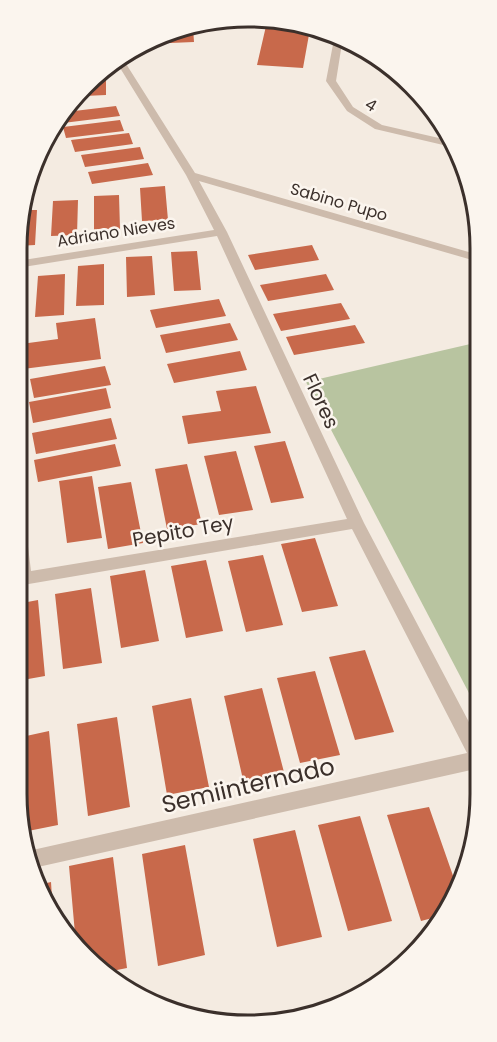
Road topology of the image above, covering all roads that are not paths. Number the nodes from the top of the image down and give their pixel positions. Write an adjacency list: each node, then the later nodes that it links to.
1 (337, 46): 3 (street, 4)
2 (123, 66): 4 (street, Flores)
3 (442, 142)
4 (191, 175): 5 (street, Flores); 6 (street, Sabino Pupo)
5 (221, 232): 7 (street, Adriano Nieves); 8 (street, Flores)
6 (470, 256)
7 (27, 263)
8 (356, 523): 9 (street, Pepito Tey); 10 (street, Flores)
9 (27, 578)
10 (470, 741)
11 (470, 762): 12 (street, Semiinternado)
12 (37, 858)

